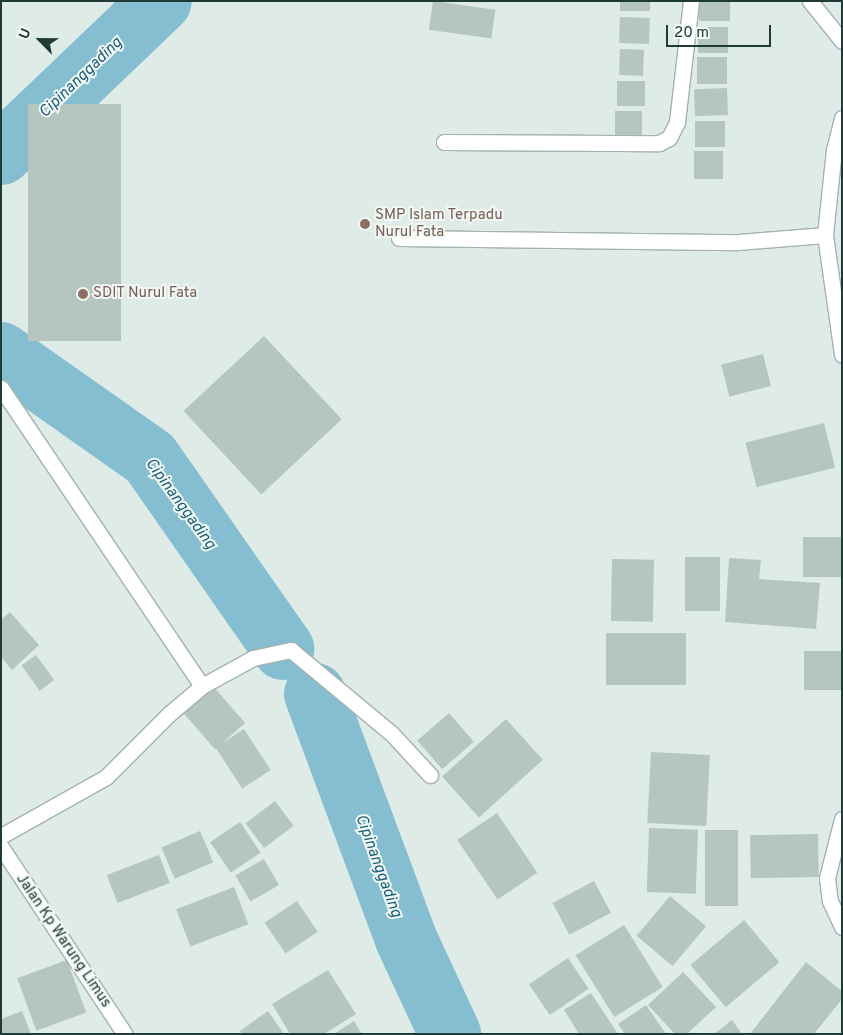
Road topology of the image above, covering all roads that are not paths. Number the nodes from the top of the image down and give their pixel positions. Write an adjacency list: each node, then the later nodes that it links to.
1 (691, 1): 5 (street)
2 (810, 1): 3 (street)
3 (842, 41)
4 (842, 118): 6 (street)
5 (444, 142)
6 (825, 235): 7 (street); 8 (street)
7 (400, 238)
8 (842, 355)
9 (1, 388): 10 (street)
10 (202, 686): 11 (street); 13 (street)
11 (430, 774)
12 (842, 819): 15 (street)
13 (1, 836)
14 (1, 848): 16 (street, Jalan Kp Warung Limus)
15 (842, 927)
16 (125, 1034)

